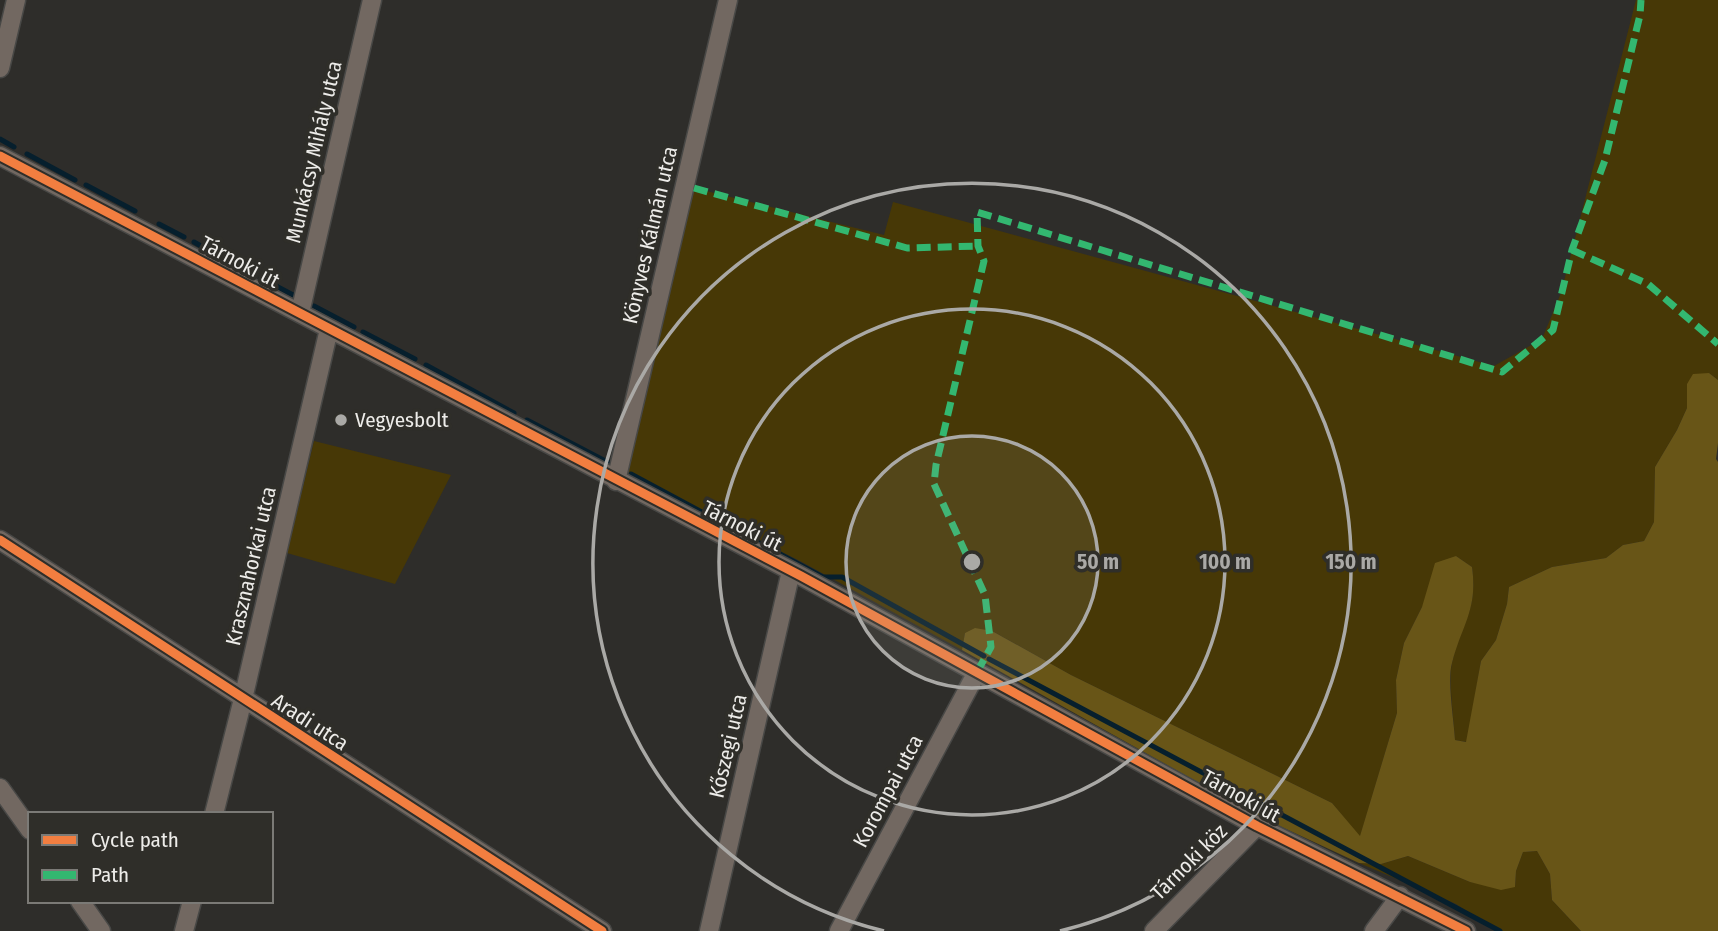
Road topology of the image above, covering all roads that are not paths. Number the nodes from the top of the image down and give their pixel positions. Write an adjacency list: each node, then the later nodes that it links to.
1 (16, 0): 4 (street)
2 (372, 0): 6 (street, Munkácsy Mihály utca)
3 (728, 0): 8 (street, Könyves Kálmán utca)
4 (0, 68)
5 (0, 156): 6 (street, Tárnoki út)
6 (300, 313): 7 (street, Tárnoki út)
7 (330, 329): 8 (street, Tárnoki út); 12 (street, Krasznahorkai utca)
8 (616, 481): 10 (street, Tárnoki út)
9 (0, 541): 12 (street, Aradi utca)
10 (791, 571): 11 (street, Tárnoki út); 23 (street, Kőszegi utca)
11 (977, 672): 15 (street, Tárnoki út); 24 (street, Korompai utca)
12 (243, 699): 14 (street, Krasznahorkai utca); 22 (street, Aradi utca)
13 (0, 788): 16 (street)
14 (215, 812)
15 (1258, 826): 17 (street, Tárnoki út); 25 (street, Tárnoki köz)
16 (28, 827)
17 (1400, 897): 26 (street); 27 (street, Tárnoki út)
18 (81, 903): 20 (street)
19 (191, 903): 21 (street)
20 (101, 931)
21 (184, 931)
22 (602, 931)
23 (709, 931)
24 (839, 931)
25 (1154, 931)
26 (1374, 931)
27 (1466, 931)

